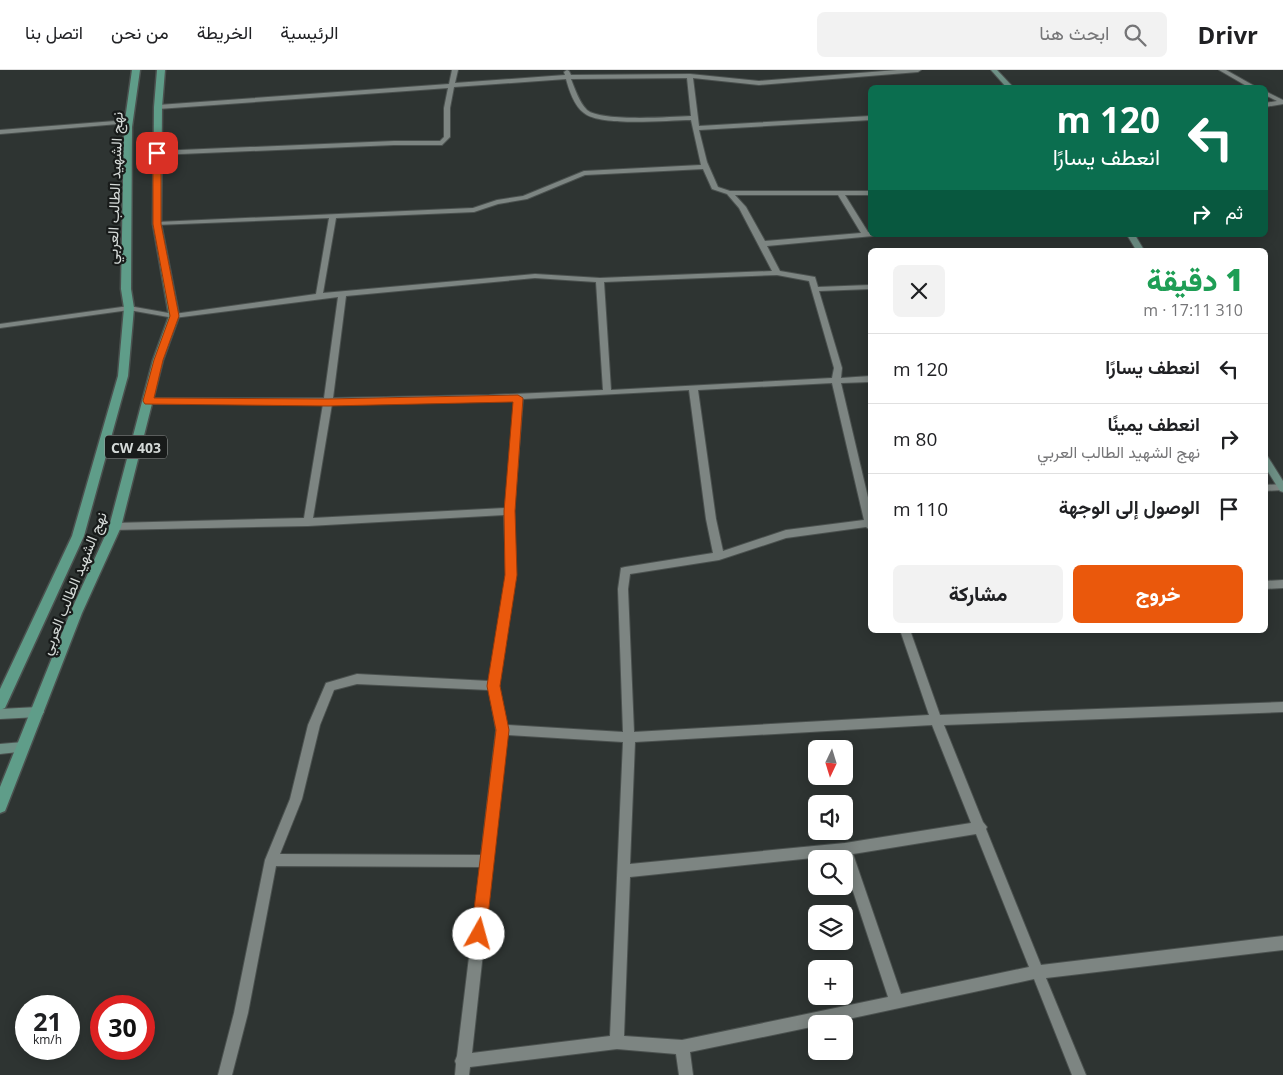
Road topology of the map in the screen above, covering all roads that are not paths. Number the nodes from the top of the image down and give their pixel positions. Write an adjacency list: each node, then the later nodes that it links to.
1 (136, 70): 20 (main road, نهج الشهيد الطالب العربي / CW 403)
2 (161, 70): 17 (main road)
3 (455, 70): 11 (street)
4 (805, 70): 10 (street)
5 (918, 70): 10 (street)
6 (994, 70): 12 (main road)
7 (1222, 70): 13 (street)
8 (568, 73): 9 (street); 11 (street); 18 (street)
9 (690, 76): 10 (street); 18 (street)
10 (810, 77)
11 (451, 85): 17 (street); 23 (street)
12 (1008, 85)
13 (1250, 85)
14 (1268, 94): 15 (street)
15 (1283, 102): 16 (street)
16 (1268, 104)
17 (158, 107): 23 (main road)
18 (694, 118): 21 (street)
19 (868, 118): 21 (street)
20 (128, 122): 22 (street); 40 (main road, نهج الشهيد الطالب العربي / CW 403)
21 (696, 128): 24 (street)
22 (0, 132)
23 (157, 153): 29 (main road)
24 (704, 167): 25 (street); 28 (street)
25 (729, 193): 26 (street); 32 (street)
26 (840, 193): 27 (street); 30 (street)
27 (868, 193)
28 (333, 217): 29 (street); 39 (street)
29 (157, 224): 41 (main road)
30 (868, 234): 32 (street)
31 (1132, 237): 33 (main road)
32 (761, 244): 34 (street)
33 (1139, 248)
34 (777, 273): 35 (street); 37 (street)
35 (600, 280): 38 (street); 46 (street)
36 (868, 287): 37 (street)
37 (817, 289): 44 (street)
38 (342, 294): 39 (street); 49 (street)
39 (319, 296): 41 (street)
40 (129, 308): 41 (street); 42 (street); 63 (main road, نهج الشهيد الطالب العربي / CW 403)
41 (174, 316): 48 (main road, نهج الشهيد الطالب العربي / CW 403)
42 (0, 326)
43 (868, 379): 44 (street)
44 (836, 381): 45 (street); 54 (street)
45 (693, 387): 46 (street); 58 (street)
46 (606, 393): 47 (street)
47 (518, 398): 49 (street); 53 (street)
48 (148, 401): 49 (street); 57 (main road, نهج الشهيد الطالب العربي / CW 403)
49 (328, 402): 55 (street)
50 (1268, 464): 52 (main road)
51 (1268, 488): 52 (street)
52 (1283, 488)
53 (509, 511): 55 (street); 62 (street)
54 (868, 516)
55 (308, 522): 57 (street)
56 (868, 524): 58 (street)
57 (115, 528): 65 (main road, نهج الشهيد الطالب العربي / CW 403)
58 (719, 556): 69 (street)
59 (1283, 584): 60 (street)
60 (1268, 585)
61 (906, 633): 67 (street)
62 (494, 686): 68 (street); 75 (street)
63 (0, 704)
64 (1283, 707): 67 (street)
65 (38, 712): 66 (main road); 70 (main road, نهج الشهيد الطالب العربي / CW 403)
66 (0, 714)
67 (936, 720): 69 (street); 73 (street)
68 (502, 730): 69 (street); 76 (street)
69 (629, 737): 77 (street)
70 (23, 747): 71 (main road); 72 (main road, نهج الشهيد الطالب العربي / CW 403)
71 (0, 749)
72 (0, 806)
73 (981, 827): 74 (street); 79 (street)
74 (844, 849): 77 (street); 80 (street)
75 (271, 860): 76 (street); 84 (street)
76 (488, 861): 83 (street)
77 (624, 871): 81 (street)
78 (1283, 943): 79 (street)
79 (1038, 972): 80 (street); 86 (street)
80 (896, 1000): 82 (street)
81 (617, 1042): 82 (street); 83 (street)
82 (682, 1047): 85 (street)
83 (462, 1068)
84 (224, 1075)
85 (686, 1075)
86 (1079, 1075)

